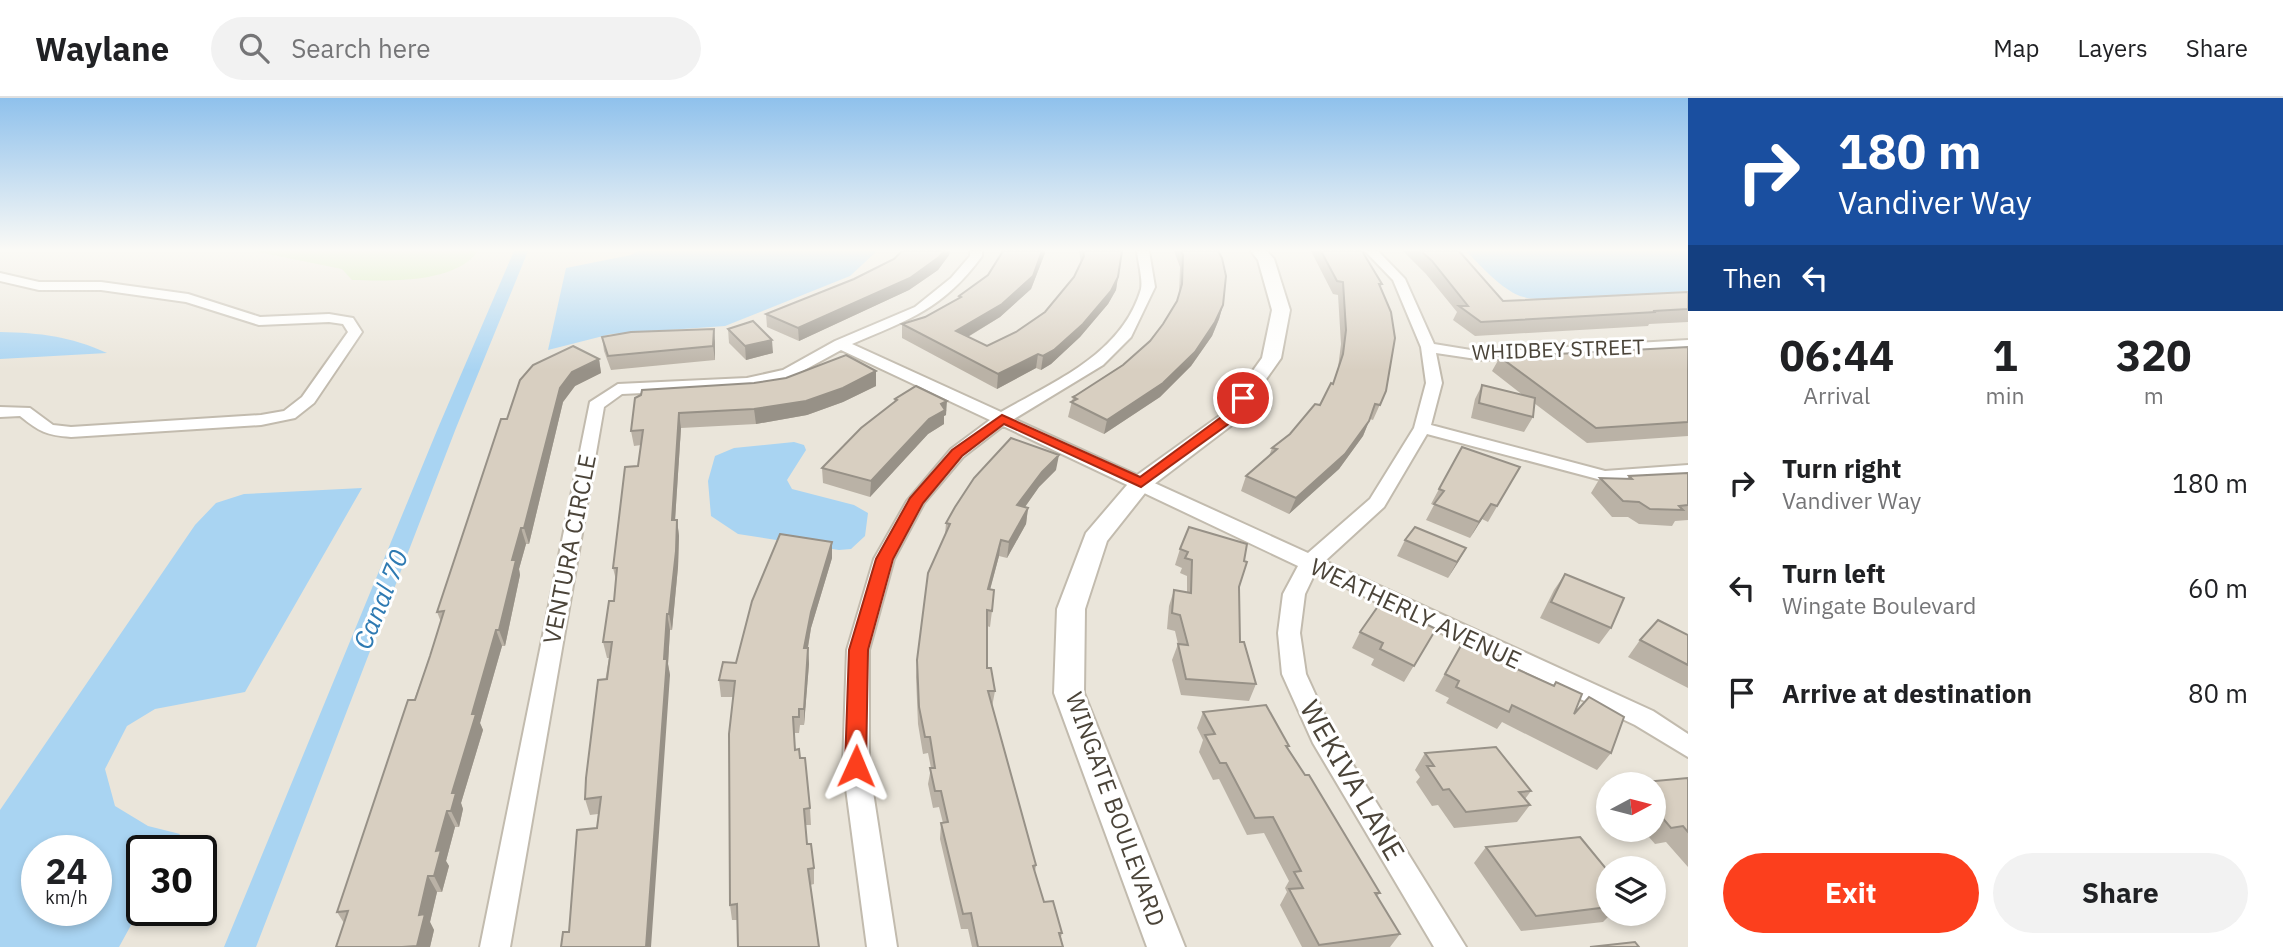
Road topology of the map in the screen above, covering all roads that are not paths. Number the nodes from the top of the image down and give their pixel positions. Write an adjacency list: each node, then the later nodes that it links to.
1 (136, 291): 9 (street)
2 (944, 291): 6 (street, VENTURA CIRCLE)
3 (1146, 291): 10 (street)
4 (1276, 291): 13 (street, WINGATE BOULEVARD)
5 (1404, 291): 8 (street)
6 (840, 344): 10 (street, WEATHERLY AVENUE); 16 (street, VENTURA CIRCLE)
7 (1688, 344): 8 (street, WHIDBEY STREET)
8 (1428, 347): 11 (street)
9 (0, 412)
10 (1002, 419): 13 (street, WEATHERLY AVENUE); 17 (street)
11 (1422, 428): 12 (street); 14 (street)
12 (1688, 470)
13 (1141, 483): 14 (street, WEATHERLY AVENUE); 18 (street, WINGATE BOULEVARD)
14 (1309, 564): 15 (street, WEATHERLY AVENUE); 19 (street, WEKIVA LANE)
15 (1688, 747)
16 (495, 947)
17 (882, 947)
18 (1166, 947)
19 (1451, 947)

